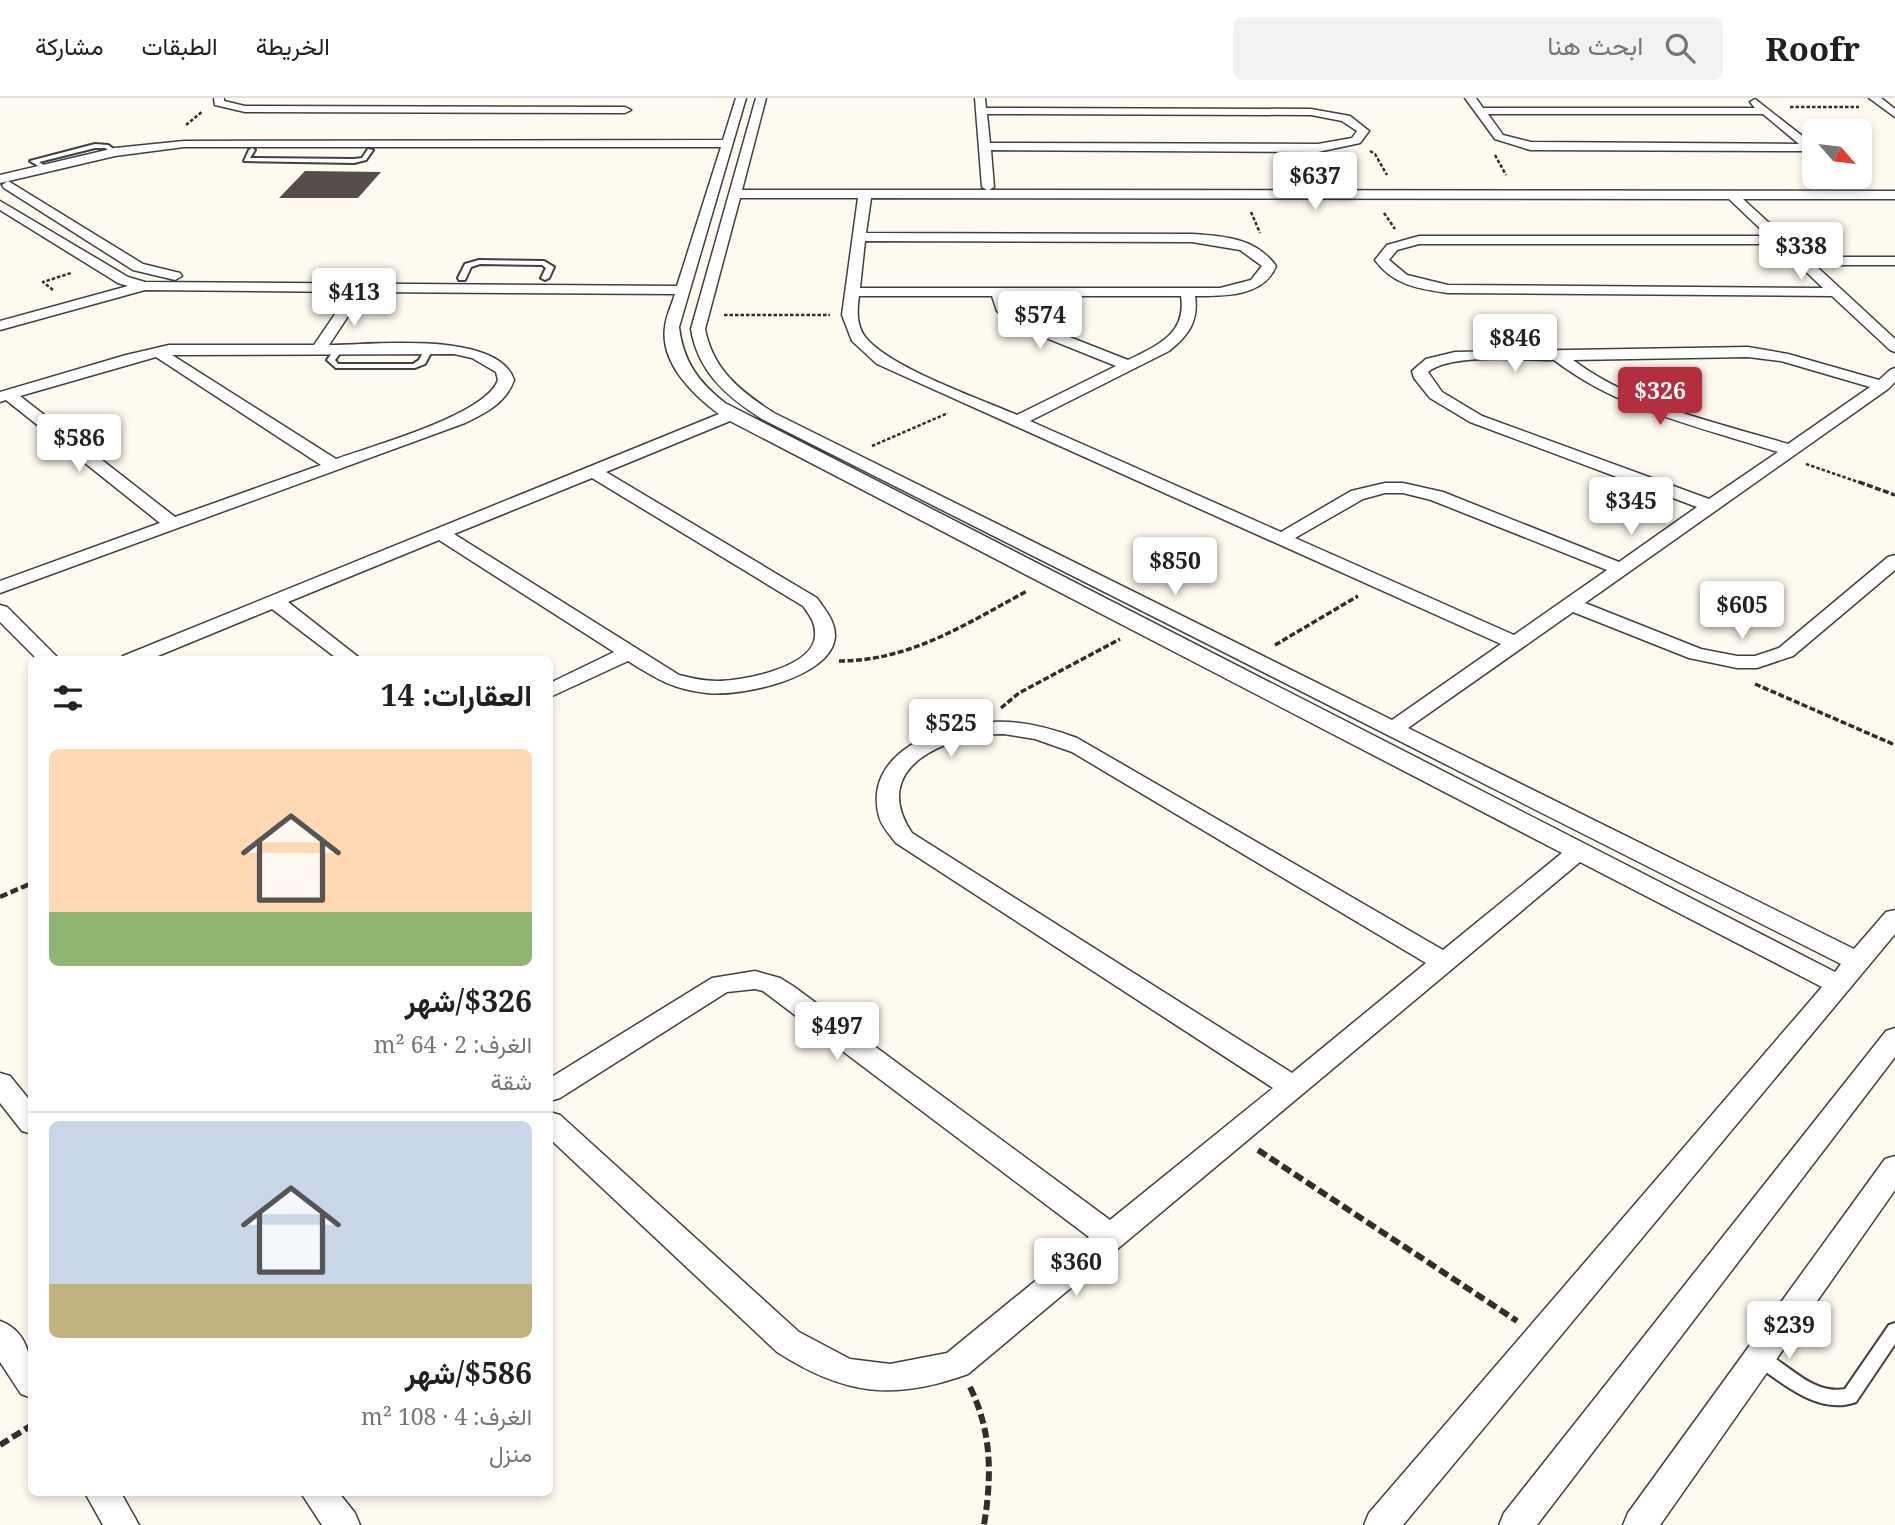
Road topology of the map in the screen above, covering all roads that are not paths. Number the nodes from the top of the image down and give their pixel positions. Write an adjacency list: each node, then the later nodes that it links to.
1 (631, 98): 13 (street)
2 (741, 98): 16 (street)
3 (761, 98): 21 (street)
4 (980, 98): 10 (street)
5 (1470, 98): 11 (street)
6 (1750, 98): 9 (street)
7 (1874, 98): 12 (street)
8 (221, 102): 13 (street)
9 (1764, 109): 11 (street); 14 (street)
10 (981, 111): 15 (street); 15 (street)
11 (1480, 111): 17 (street)
12 (1891, 111)
13 (617, 126): 16 (street); 18 (street)
14 (1802, 141)
15 (984, 146): 19 (street)
16 (726, 147): 18 (street); 32 (street)
17 (1802, 150)
18 (3, 184): 32 (street)
19 (988, 187): 21 (street); 23 (street)
20 (1895, 187): 22 (street)
21 (735, 190): 24 (street); 68 (street)
22 (1523, 190): 23 (street); 23 (street); 25 (street)
23 (1210, 191): 24 (street)
24 (866, 194): 28 (street)
25 (1732, 195): 26 (street); 29 (street)
26 (1895, 195)
27 (0, 205): 33 (street)
28 (859, 237): 35 (street); 37 (street)
29 (1781, 240): 30 (street); 38 (street)
30 (1804, 261): 31 (street); 38 (street)
31 (1895, 261)
32 (684, 284): 34 (street); 47 (street)
33 (144, 286): 34 (street); 39 (street)
34 (359, 289): 41 (street)
35 (852, 292): 36 (street); 48 (street)
36 (998, 292): 37 (street); 44 (street)
37 (1187, 292): 44 (street)
38 (1838, 292): 40 (street)
39 (0, 326)
40 (1895, 347)
41 (319, 348): 42 (street); 50 (street)
42 (158, 352): 46 (street); 50 (street)
43 (1558, 355): 45 (street); 49 (street); 52 (street)
44 (1129, 366): 48 (street)
45 (1888, 379): 49 (street)
46 (4, 396): 53 (street)
47 (732, 415): 51 (street); 69 (street)
48 (1015, 422): 55 (street)
49 (1786, 453): 52 (street)
50 (334, 466): 53 (street)
51 (593, 471): 54 (street); 63 (street)
52 (1710, 506): 57 (street)
53 (173, 524): 58 (street)
54 (440, 533): 59 (street); 63 (street)
55 (1281, 539): 57 (street); 62 (street)
56 (1895, 561): 60 (street)
57 (1621, 569): 60 (street)
58 (0, 587)
59 (274, 601): 65 (street); 66 (street)
60 (1572, 604): 62 (street)
61 (0, 611): 64 (street)
62 (1516, 643): 68 (street)
63 (627, 654): 67 (street)
64 (46, 656)
65 (140, 656)
66 (347, 656)
67 (553, 690)
68 (1393, 729): 72 (street)
69 (1578, 851): 71 (street); 73 (street)
70 (1895, 918): 72 (street)
71 (1444, 962): 76 (street); 76 (street)
72 (1858, 962): 73 (street)
73 (1839, 985): 90 (street)
74 (1895, 1038): 91 (street)
75 (0, 1083): 78 (street)
76 (1293, 1087): 81 (street)
77 (553, 1089): 81 (street)
78 (28, 1118)
79 (553, 1126): 81 (street)
80 (1895, 1167): 84 (street)
81 (1111, 1237)
82 (1895, 1330): 84 (lane)
83 (0, 1335): 85 (street)
84 (1759, 1357): 92 (street)
85 (28, 1378)
86 (104, 1496): 88 (street)
87 (320, 1496): 89 (street)
88 (122, 1525)
89 (343, 1525)
90 (1381, 1525)
91 (1516, 1525)
92 (1640, 1525)

